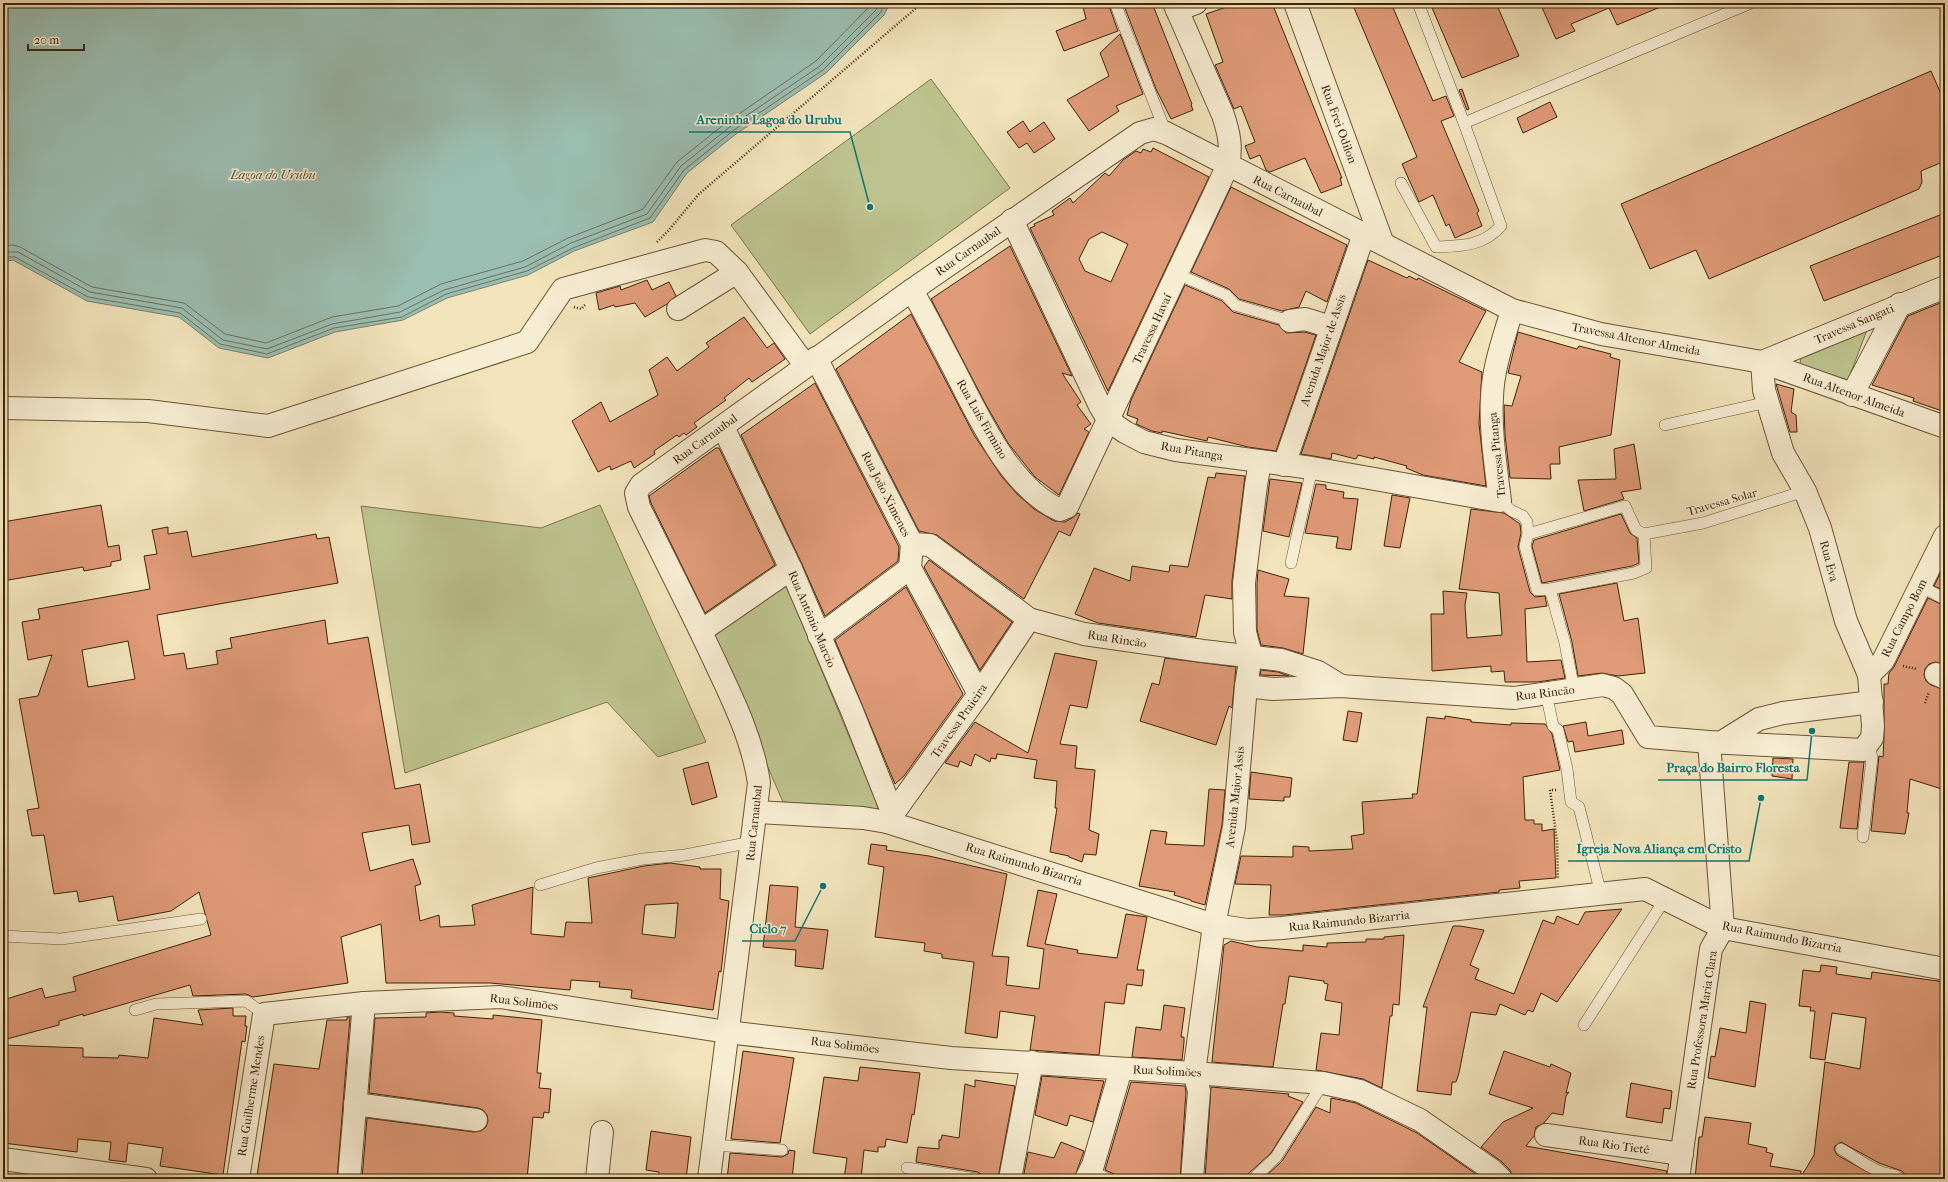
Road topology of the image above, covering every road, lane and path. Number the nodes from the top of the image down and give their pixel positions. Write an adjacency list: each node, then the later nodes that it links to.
1 (922, 3): 13 (path)
2 (1115, 3): 8 (lane)
3 (1295, 3): 12 (street, Rua Frei Odilon)
4 (1418, 3): 7 (lane)
5 (1751, 3): 7 (lane)
6 (1183, 5): 9 (street)
7 (1464, 123): 10 (lane)
8 (1166, 133): 9 (street, Rua Carnaubal); 11 (street, Rua Carnaubal)
9 (1228, 165): 12 (street, Rua Carnaubal); 15 (street, Travessa Havaí)
10 (1401, 183)
11 (1012, 220): 17 (street, Rua Carnaubal); 28 (street, Rua Pitanga)
12 (1374, 239): 20 (street, Travessa Altenor Almeida); 22 (street, Avenida Major de Assis)
13 (653, 245)
14 (737, 272): 19 (street); 23 (street, Rua João Ximenes); 27 (street, Rua João Ximenes)
15 (1177, 274): 21 (lane); 28 (street, Travessa Havaí)
16 (1945, 287): 18 (street, Travessa Sangati)
17 (912, 290): 23 (street, Rua Carnaubal); 36 (street, Rua Luís Firmino)
18 (1900, 304): 24 (street, Travessa Sangati); 25 (street)
19 (678, 310)
20 (1512, 310): 24 (street, Travessa Altenor Almeida); 37 (street, Travessa Pitanga)
21 (1290, 322): 22 (street)
22 (1331, 327): 33 (street, Avenida Major de Assis)
23 (811, 362): 30 (street, Rua Carnaubal); 41 (street, Rua João Ximenes)
24 (1762, 362): 25 (street, Rua Altenor Almeida); 26 (street, Rua Eva)
25 (1852, 395): 31 (street, Rua Altenor Almeida)
26 (1768, 402): 29 (lane); 35 (street, Rua Eva)
27 (3, 408)
28 (1109, 421): 32 (street, Rua Pitanga); 36 (street, Travessa Havaí)
29 (1665, 425)
30 (722, 427): 44 (street, Rua Antônio Marcio); 49 (street, Rua Carnaubal)
31 (1945, 427)
32 (1260, 462): 33 (street, Rua Pitanga); 51 (street, Avenida Major Assis)
33 (1284, 466): 34 (street, Rua Pitanga)
34 (1312, 468): 37 (street, Rua Pitanga); 42 (lane)
35 (1805, 491): 39 (lane, Travessa Solar); 52 (street, Rua Eva)
36 (1075, 492)
37 (1500, 501): 38 (lane, Travessa Pitanga)
38 (1528, 534): 39 (lane); 46 (lane, Travessa Pitanga)
39 (1644, 534): 46 (lane)
40 (1945, 536): 45 (street, Rua Campo Bom)
41 (912, 544): 43 (street, Rua João Ximenes); 48 (street, Rua Rincão)
42 (1291, 563)
43 (910, 568): 50 (street); 57 (street)
44 (790, 569): 49 (street); 50 (street, Rua Antônio Marcio)
45 (1920, 586): 47 (lane); 52 (street, Rua Campo Bom)
46 (1550, 589): 55 (lane)
47 (1945, 599)
48 (1029, 619): 51 (street, Rua Rincão); 57 (street, Travessa Praieira)
49 (701, 630): 62 (street, Rua Carnaubal)
50 (819, 636): 63 (street, Rua Antônio Marcio)
51 (1251, 655): 53 (street, Avenida Major Assis); 54 (street, Rua Rincão)
52 (1869, 675): 58 (street, Rua Eva)
53 (1246, 686): 54 (street, Rua Rincão); 71 (street, Avenida Major Assis)
54 (1341, 686): 56 (street, Rua Rincão)
55 (1574, 690): 56 (street, Rua Rincão); 59 (street, Rua Rincão)
56 (1546, 693): 61 (lane)
57 (978, 694): 63 (street, Travessa Praieira)
58 (1872, 702): 59 (street); 60 (street, Rua Eva)
59 (1715, 742): 60 (street, Rua Rincão); 72 (street)
60 (1860, 747): 64 (lane)
61 (1569, 789): 67 (lane); 68 (path)
62 (756, 812): 63 (street, Rua Raimundo Bizarria); 65 (street, Rua Carnaubal)
63 (890, 818): 71 (street, Rua Raimundo Bizarria)
64 (1863, 837)
65 (752, 842): 66 (lane); 79 (street, Rua Carnaubal)
66 (540, 885)
67 (1601, 894): 68 (street, Rua Raimundo Bizarria); 69 (street, Rua Raimundo Bizarria)
68 (1559, 899): 71 (street, Rua Raimundo Bizarria)
69 (1665, 899): 72 (street, Rua Raimundo Bizarria); 78 (lane)
70 (201, 919): 73 (lane)
71 (1214, 925): 82 (street, Avenida Major Assis)
72 (1723, 928): 74 (street, Rua Raimundo Bizarria); 91 (street, Rua Professora Maria Clara)
73 (3, 936)
74 (1945, 969)
75 (364, 1003): 77 (street, Rua Solimões); 79 (street, Rua Solimões); 84 (street)
76 (135, 1010): 77 (lane)
77 (264, 1014): 96 (street, Rua Guilherme Mendes)
78 (1584, 1025)
79 (728, 1032): 80 (street, Rua Solimões); 88 (street, Rua Carnaubal)
80 (1032, 1062): 81 (street, Rua Solimões); 101 (street)
81 (1121, 1069): 82 (street, Rua Solimões); 94 (street)
82 (1194, 1072): 83 (street, Rua Solimões); 102 (street, Avenida Major Assis)
83 (1323, 1083): 103 (lane); 104 (street, Rua Solimões)
84 (355, 1104): 85 (street); 97 (street)
85 (476, 1120)
86 (602, 1132): 98 (street)
87 (1546, 1135): 91 (street, Rua Rio Tietê)
88 (714, 1145): 90 (lane); 99 (street, Rua Carnaubal)
89 (1841, 1148): 106 (lane)
90 (782, 1150)
91 (1682, 1154): 105 (street, Rua Professora Maria Clara)
92 (3, 1159): 95 (street)
93 (907, 1168): 100 (lane)
94 (1095, 1176)
95 (146, 1179)
96 (238, 1179)
97 (348, 1179)
98 (597, 1179)
99 (709, 1179)
100 (978, 1179)
101 (1010, 1179)
102 (1192, 1179)
103 (1254, 1179)
104 (1501, 1179)
105 (1678, 1179)
106 (1901, 1179)

